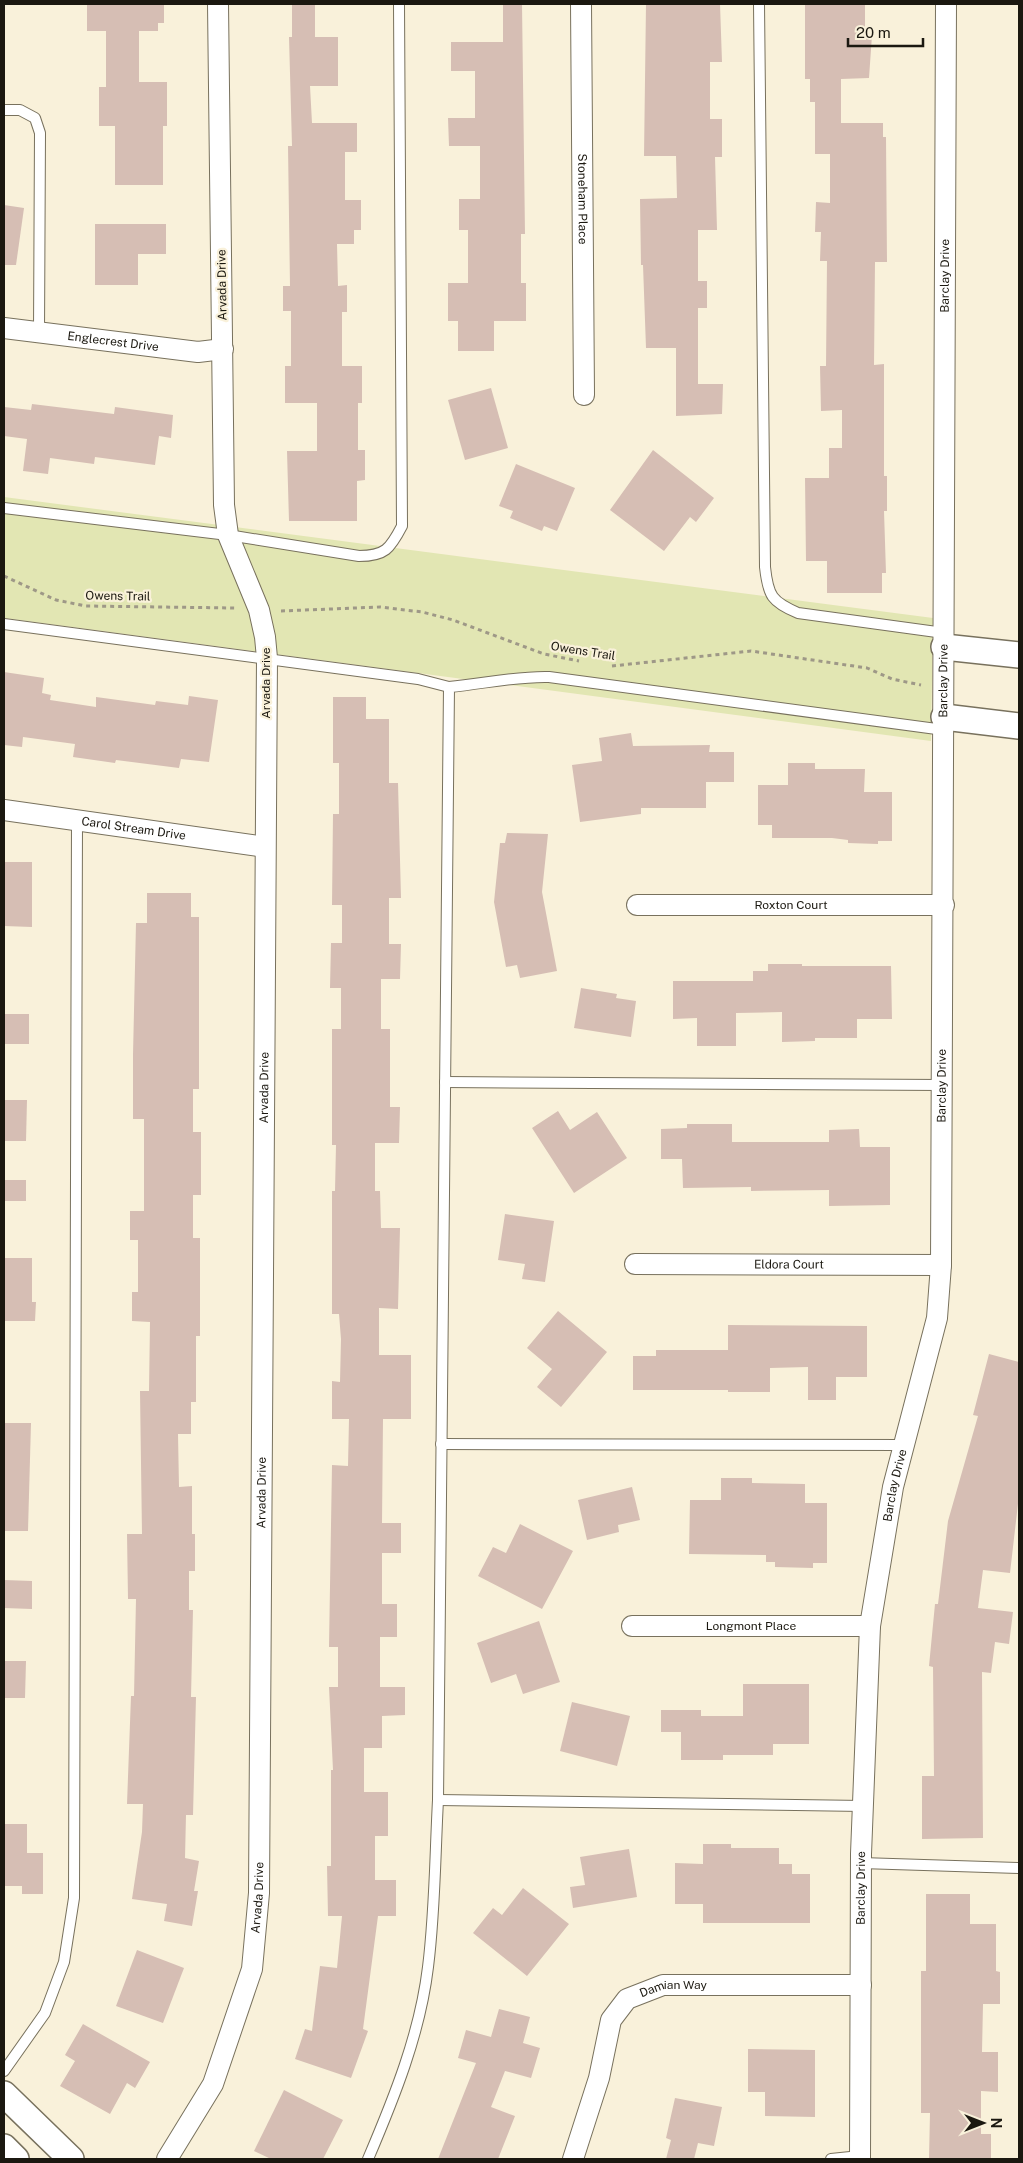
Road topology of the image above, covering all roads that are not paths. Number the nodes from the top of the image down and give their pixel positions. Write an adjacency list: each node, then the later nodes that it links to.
1 (218, 4): 9 (street, Arvada Drive)
2 (399, 4): 12 (lane)
3 (581, 4): 10 (street, Stoneham Place)
4 (759, 4): 14 (lane)
5 (946, 4): 14 (street, Barclay Drive)
6 (4, 110): 8 (lane)
7 (4, 328): 8 (street, Englecrest Drive)
8 (39, 333): 9 (street, Englecrest Drive)
9 (223, 349): 12 (street, Arvada Drive)
10 (584, 395)
11 (4, 508): 12 (lane)
12 (228, 535): 16 (street, Arvada Drive)
13 (4, 624): 16 (lane)
14 (944, 640): 15 (street); 18 (street, Barclay Drive)
15 (1019, 655)
16 (267, 658): 17 (lane); 22 (street, Arvada Drive)
17 (449, 687): 18 (lane); 25 (lane)
18 (944, 723): 19 (street); 23 (street, Barclay Drive)
19 (1019, 726)
20 (4, 810): 21 (street, Carol Stream Drive)
21 (76, 820): 22 (street, Carol Stream Drive); 38 (lane)
22 (265, 847): 44 (street, Arvada Drive)
23 (944, 905): 24 (street, Roxton Court); 26 (street, Barclay Drive)
24 (637, 906)
25 (445, 1082): 26 (lane); 29 (lane)
26 (943, 1085): 28 (street, Barclay Drive)
27 (635, 1264): 28 (street, Eldora Court)
28 (942, 1265): 30 (street, Barclay Drive)
29 (441, 1444): 30 (lane); 33 (lane)
30 (904, 1445): 32 (street, Barclay Drive)
31 (632, 1626): 32 (street, Longmont Place)
32 (870, 1626): 34 (street, Barclay Drive)
33 (438, 1800): 34 (lane); 45 (lane)
34 (863, 1806): 35 (street, Barclay Drive)
35 (861, 1863): 36 (lane); 37 (street, Barclay Drive)
36 (1019, 1868)
37 (861, 1985): 41 (street, Barclay Drive); 46 (street, Damian Way)
38 (4, 2070)
39 (4, 2094): 43 (street)
40 (4, 2147): 42 (street)
41 (860, 2157): 47 (lane)
42 (16, 2159)
43 (71, 2159)
44 (167, 2159)
45 (368, 2159)
46 (573, 2159)
47 (831, 2159)

